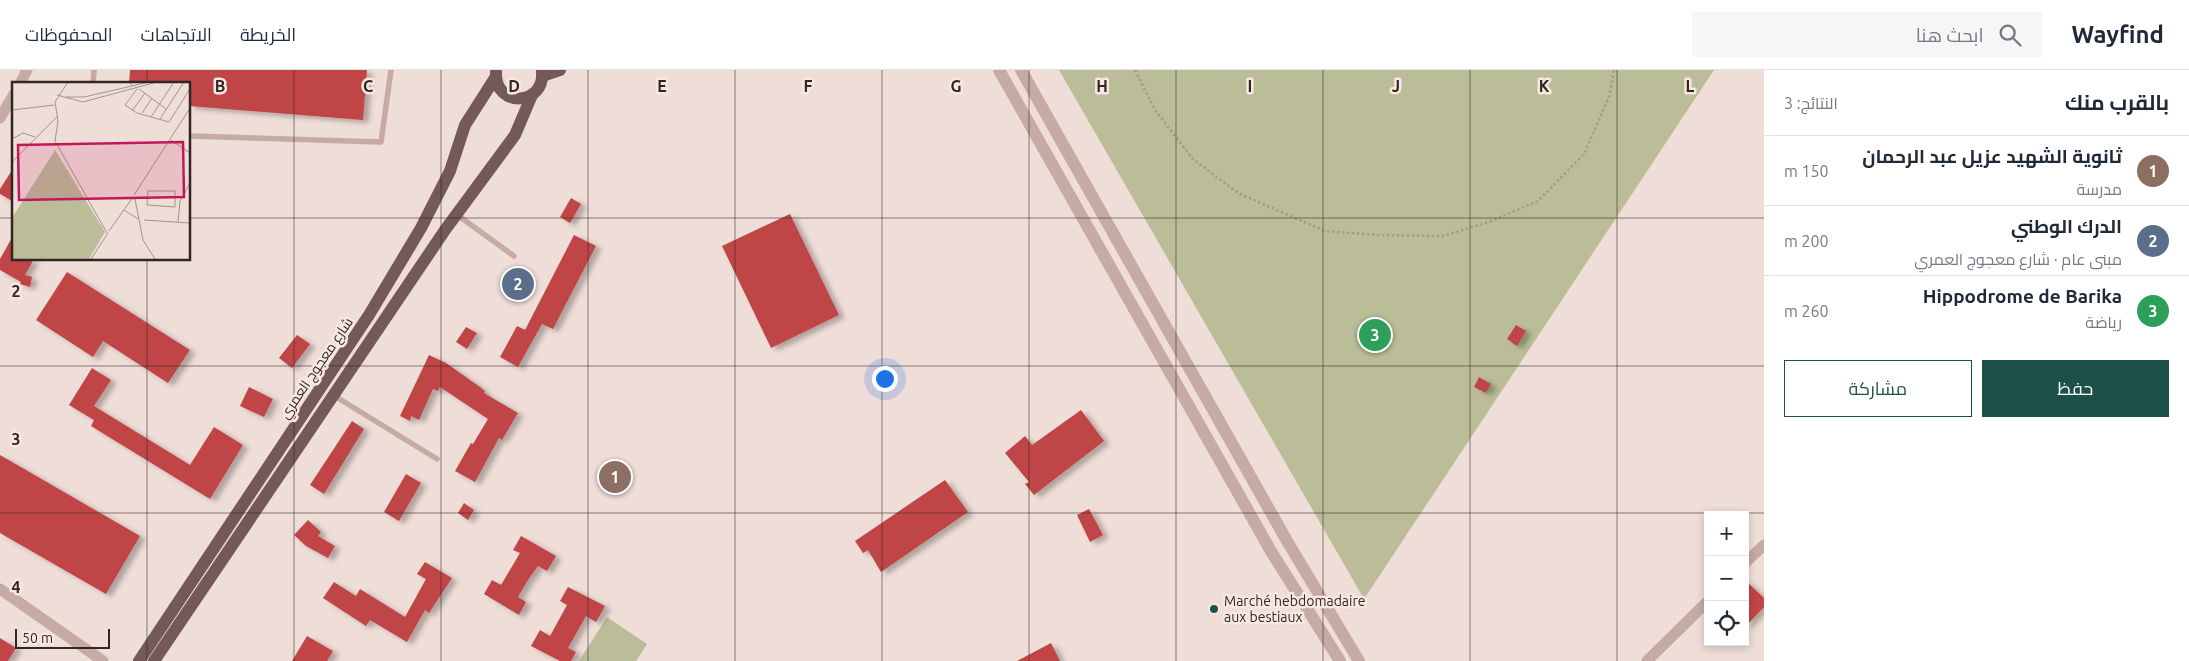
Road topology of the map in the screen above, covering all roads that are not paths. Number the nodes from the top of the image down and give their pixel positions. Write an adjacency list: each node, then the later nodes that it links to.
1 (27, 70): 8 (street)
2 (391, 70): 12 (lane)
3 (560, 70): 7 (main road)
4 (999, 70): 24 (street)
5 (1021, 70): 25 (street)
6 (496, 72): 9 (main road); 22 (main road, شارع معجوج العمري)
7 (542, 73): 9 (main road)
8 (21, 82)
9 (532, 95): 13 (main road)
10 (12, 97): 11 (street)
11 (0, 118)
12 (190, 136)
13 (456, 214): 14 (lane); 15 (main road)
14 (514, 256)
15 (333, 395): 16 (lane); 23 (main road)
16 (437, 459)
17 (1764, 545): 18 (street)
18 (1749, 559)
19 (0, 589): 21 (street)
20 (1704, 605): 26 (street)
21 (103, 661)
22 (139, 661)
23 (154, 661)
24 (1340, 661)
25 (1359, 661)
26 (1647, 661)

